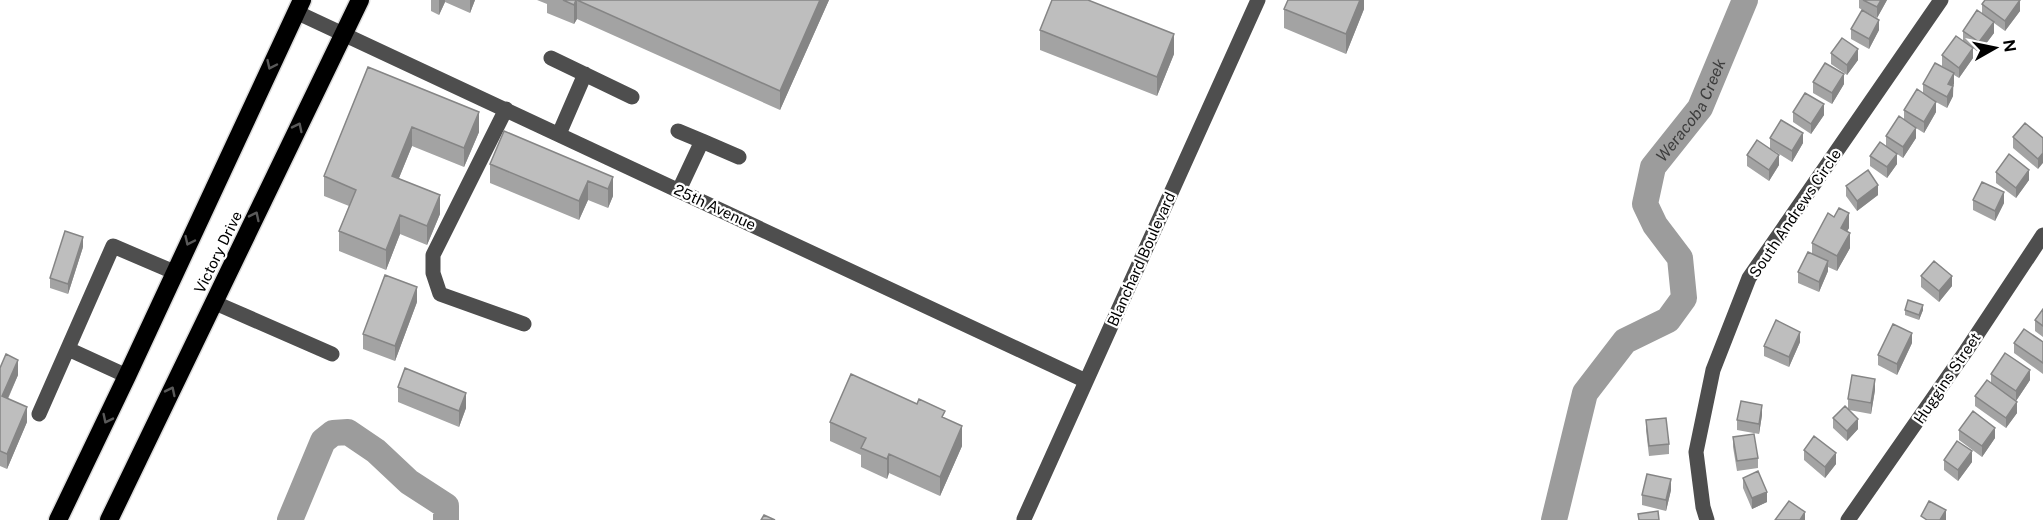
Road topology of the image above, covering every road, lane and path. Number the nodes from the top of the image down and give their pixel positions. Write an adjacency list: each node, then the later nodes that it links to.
1 (360, 0): 5 (highway, Victory Drive)
2 (1258, 0): 22 (street, Blanchard Boulevard)
3 (1941, 0): 27 (street, South Andrews Circle)
4 (299, 6): 5 (street, 25th Avenue); 16 (highway, Victory Drive, one-way to 16)
5 (344, 33): 9 (street, 25th Avenue); 17 (highway, Victory Drive, one-way to 5)
6 (551, 58): 7 (street)
7 (585, 74): 8 (street); 11 (street)
8 (632, 98)
9 (506, 109): 11 (street, 25th Avenue); 18 (street)
10 (678, 131): 12 (street)
11 (559, 134): 14 (street, 25th Avenue)
12 (702, 141): 13 (street); 14 (street)
13 (738, 157)
14 (679, 190): 22 (street, 25th Avenue)
15 (2043, 235): 28 (street, Huggins Street)
16 (174, 272): 19 (street); 21 (highway, Victory Drive)
17 (213, 302): 20 (street); 26 (highway, Victory Drive, one-way to 17)
18 (524, 324)
19 (68, 349): 21 (street); 23 (street)
20 (332, 354)
21 (127, 376): 25 (highway, Victory Drive, one-way to 25)
22 (1086, 381): 24 (street, Blanchard Boulevard)
23 (39, 414)
24 (1024, 519)
25 (58, 520)
26 (109, 520)
27 (1707, 520)
28 (1848, 520)

